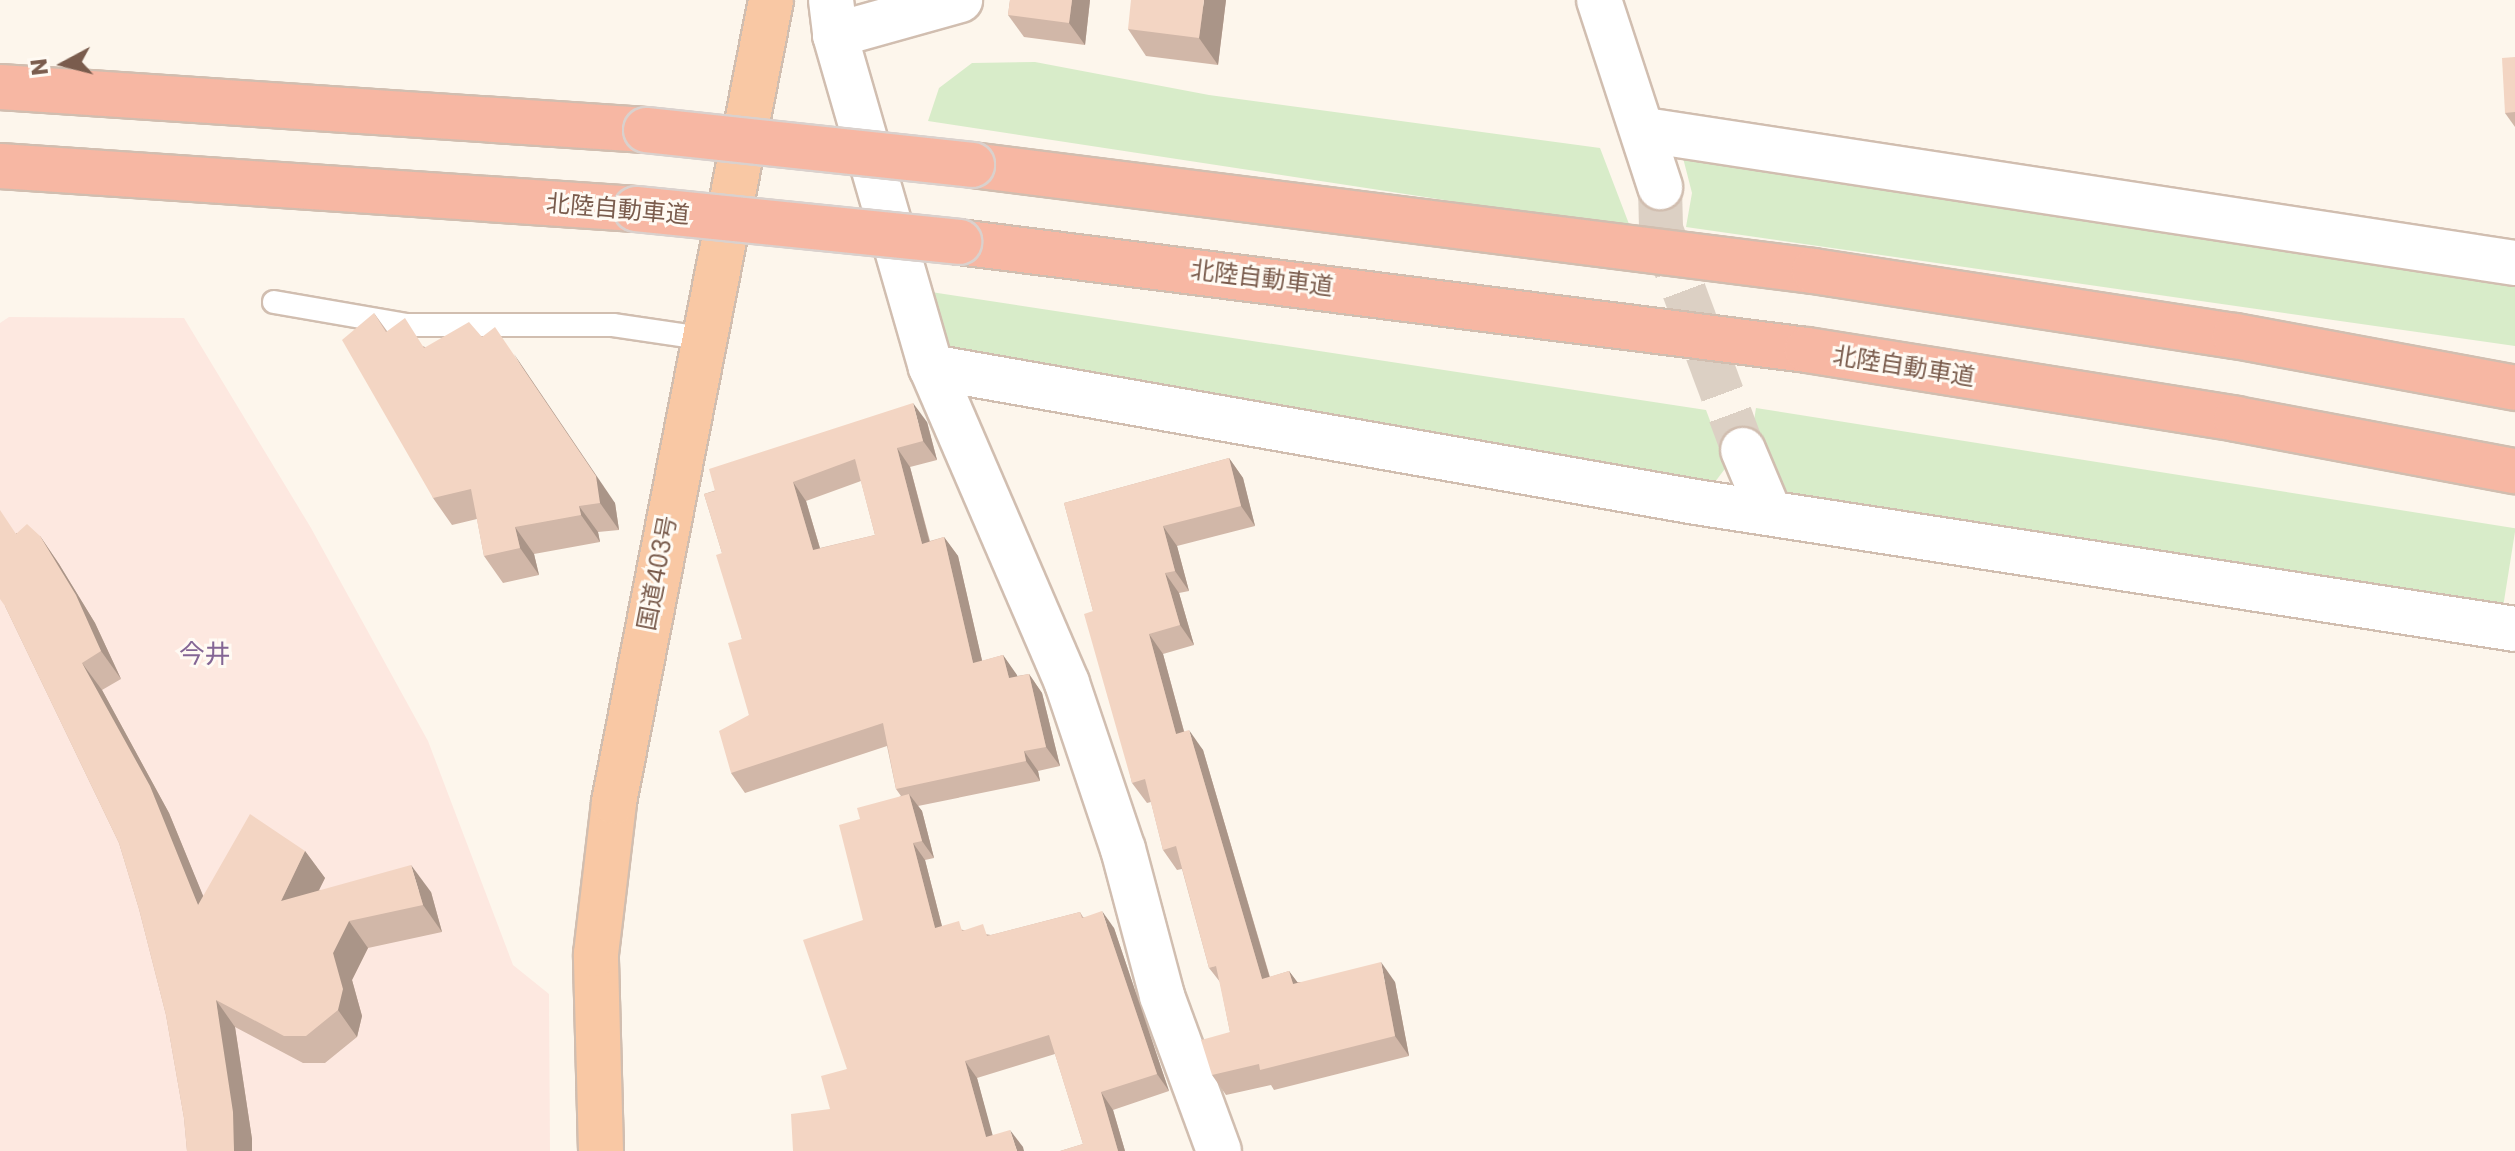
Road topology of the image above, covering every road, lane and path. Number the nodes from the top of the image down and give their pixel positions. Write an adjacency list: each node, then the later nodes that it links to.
1 (771, 0): 11 (highway, 国道403号)
2 (960, 0): 4 (street)
3 (1599, 0): 6 (street)
4 (833, 18): 12 (street)
5 (0, 87): 13 (highway, bridge)
6 (1645, 130): 8 (street); 9 (street)
7 (0, 166): 15 (highway, 北陸自動車道, bridge)
8 (1660, 187)
9 (2515, 263)
10 (274, 302): 11 (lane)
11 (701, 338): 18 (highway, 国道403号)
12 (931, 367): 16 (street); 19 (street)
13 (2515, 388)
14 (1743, 450): 16 (street)
15 (2515, 471)
16 (1769, 512): 17 (street)
17 (2515, 629)
18 (601, 1151)
19 (1219, 1151)

